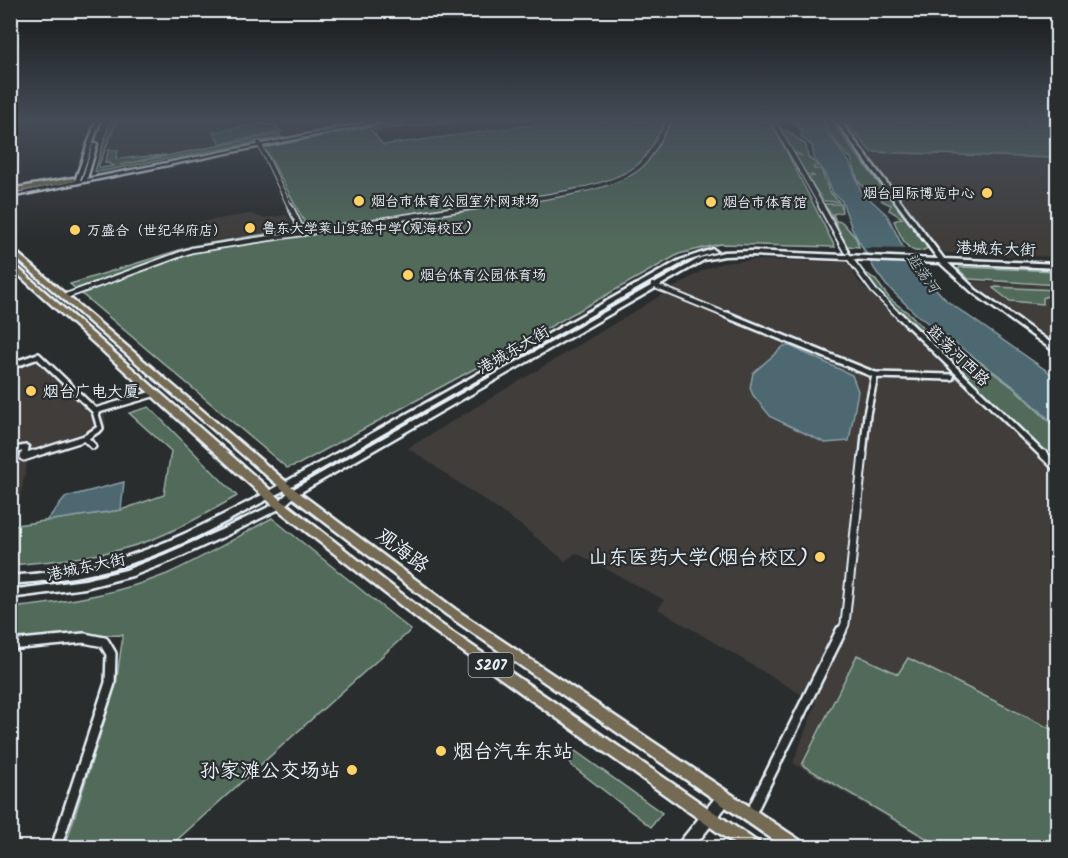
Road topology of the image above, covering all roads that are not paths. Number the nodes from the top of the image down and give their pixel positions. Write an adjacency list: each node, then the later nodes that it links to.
1 (84, 161): 9 (main road)
2 (90, 161): 8 (main road)
3 (174, 161): 8 (main road)
4 (267, 161): 11 (street)
5 (644, 161): 11 (street)
6 (795, 161): 13 (street, 逛荡河西路)
7 (868, 161): 16 (main road)
8 (85, 179): 9 (main road)
9 (76, 181): 10 (main road)
10 (10, 193)
11 (303, 233): 21 (street)
12 (10, 249): 15 (main road, 观海路 / S207)
13 (847, 254): 14 (main road, 港城东大街); 20 (main road, 港城东大街); 31 (street, 逛荡河西路); 32 (main road, 港城东大街)
14 (910, 256): 16 (main road, 港城东大街)
15 (21, 258): 18 (main road); 21 (main road, 观海路 / S207)
16 (940, 258): 17 (main road, 港城东大街); 19 (main road, 港城东大街); 22 (main road)
17 (1058, 261)
18 (10, 262): 26 (main road, S207)
19 (1058, 266)
20 (653, 285): 24 (street); 32 (main road, 港城东大街)
21 (66, 296): 32 (main road, 观海路 / S207)
22 (1058, 352)
23 (10, 366): 27 (street)
24 (875, 375): 25 (street); 40 (street)
25 (951, 377)
26 (157, 393): 27 (street); 33 (main road, S207)
27 (95, 411): 28 (street)
28 (85, 438): 29 (street); 30 (street)
29 (93, 446)
30 (10, 452)
31 (1058, 469)
32 (288, 490): 33 (main road, 港城东大街); 34 (main road, 港城东大街); 38 (main road, 观海路 / S207)
33 (269, 495): 34 (main road, S207); 35 (main road, 港城东大街)
34 (280, 505): 36 (main road, 港城东大街); 39 (main road, S207)
35 (10, 580)
36 (10, 594)
37 (10, 645): 41 (street)
38 (724, 798): 39 (main road); 40 (main road, 观海路 / S207)
39 (708, 815): 42 (main road); 43 (main road, S207)
40 (750, 816): 44 (main road, 观海路 / S207)
41 (56, 848)
42 (684, 848)
43 (754, 848)
44 (799, 848)

